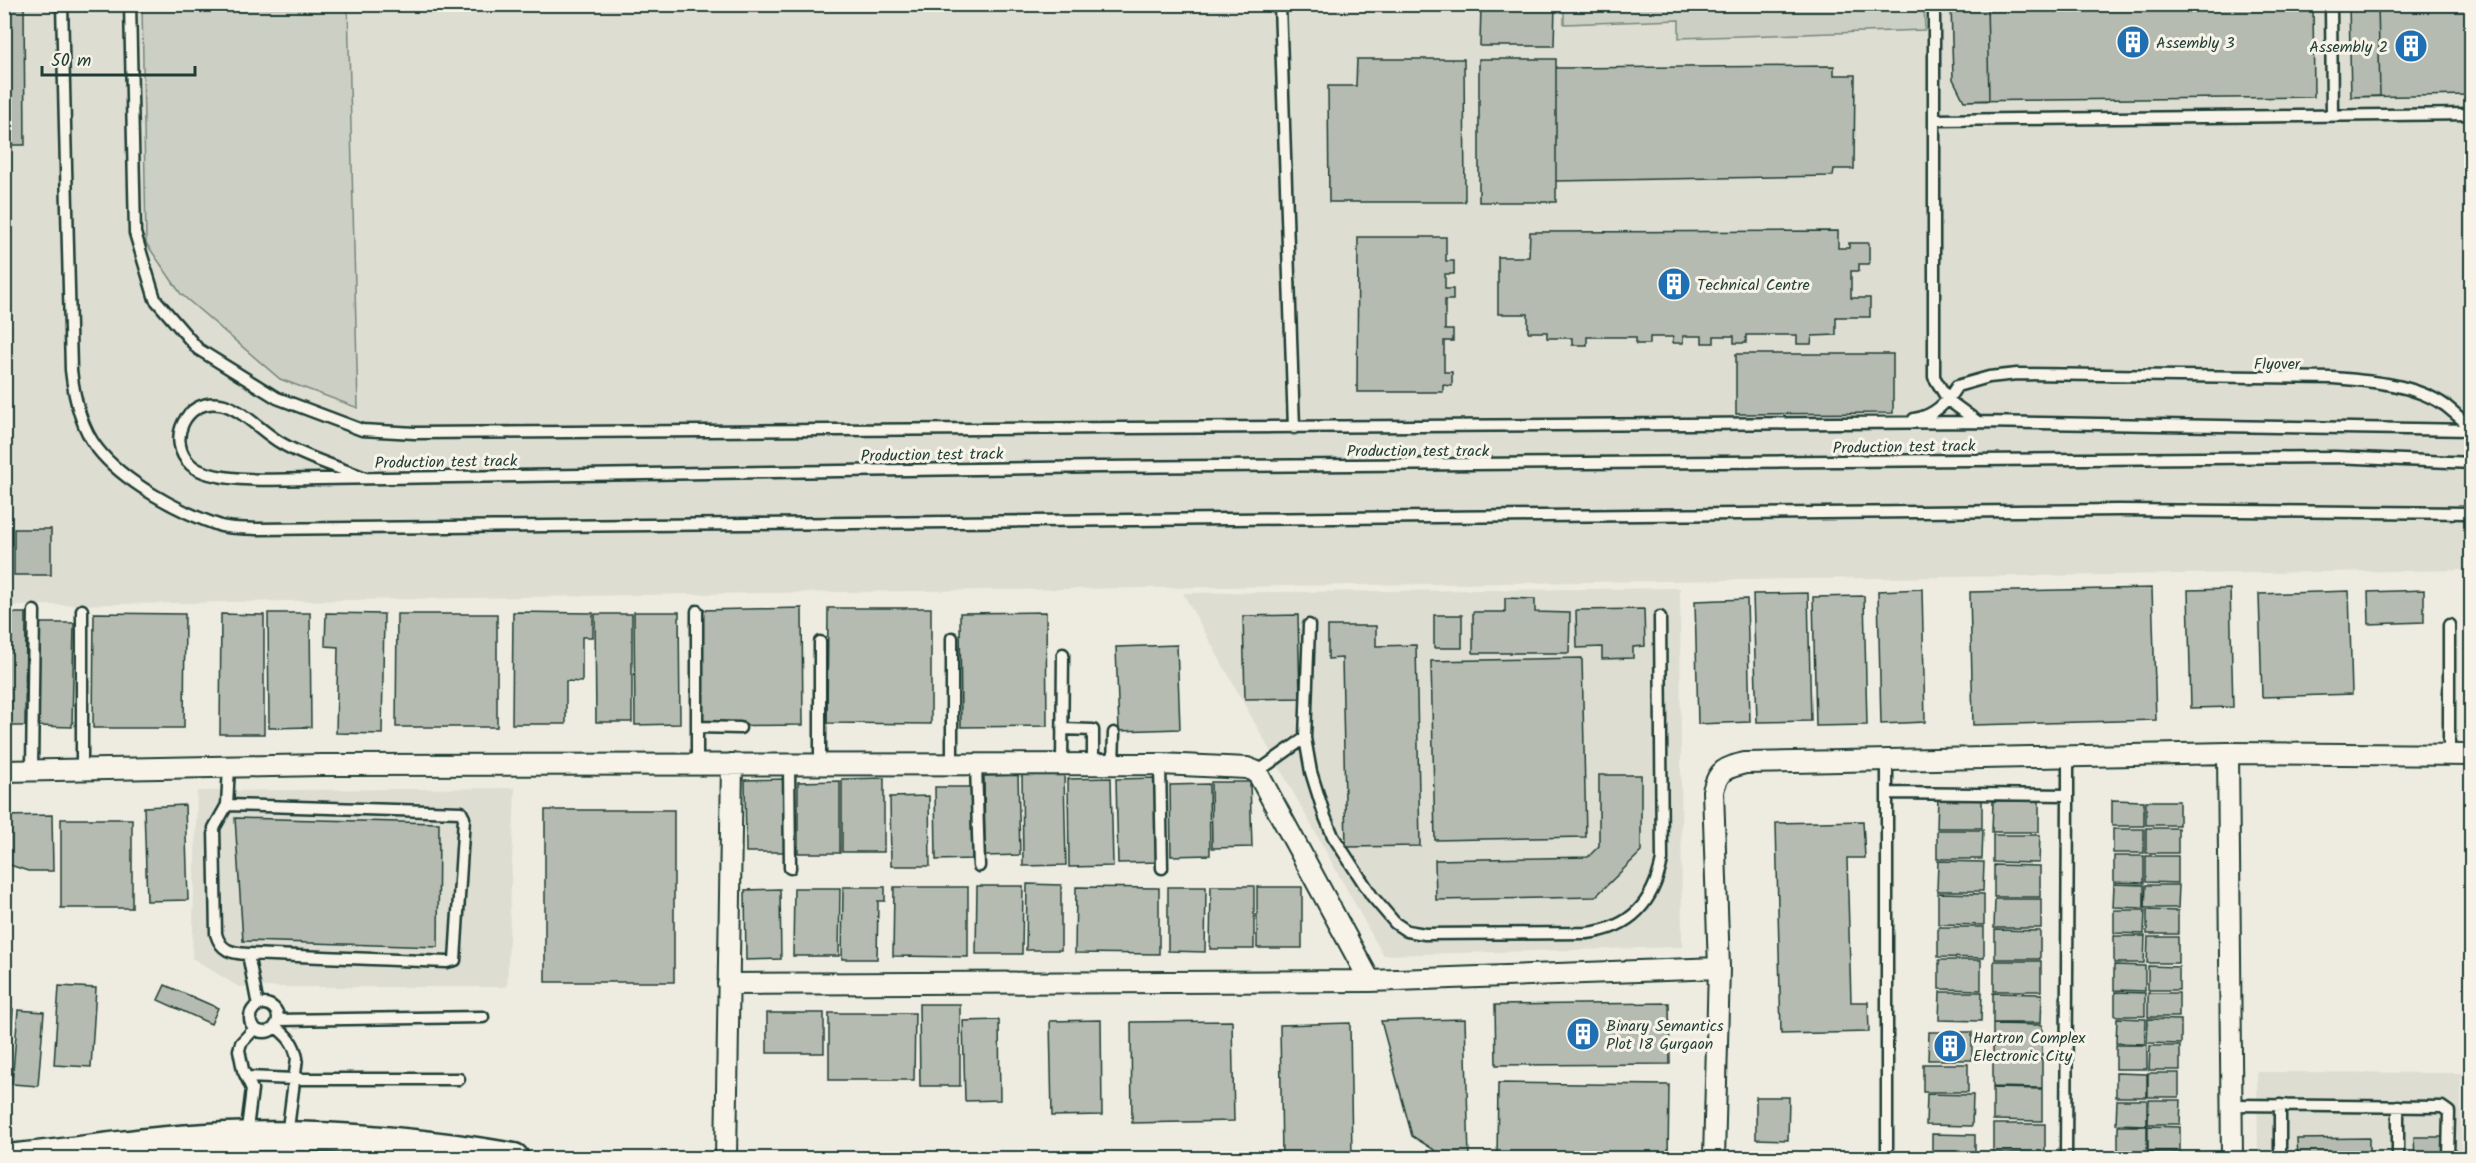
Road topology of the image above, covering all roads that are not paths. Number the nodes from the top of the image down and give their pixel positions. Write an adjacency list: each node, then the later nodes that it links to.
1 (62, 4): 16 (lane)
2 (130, 4): 12 (lane)
3 (1280, 4): 12 (lane)
4 (1934, 4): 8 (lane)
5 (2331, 4): 7 (lane)
6 (2472, 114): 7 (lane)
7 (2332, 116): 8 (lane)
8 (1935, 120): 9 (lane)
9 (1948, 400): 10 (lane); 11 (lane, Flyover); 13 (lane, Flyover)
10 (1978, 422): 11 (lane); 13 (lane)
11 (1890, 423): 12 (lane)
12 (1294, 428)
13 (2472, 429)
14 (2472, 463): 15 (lane, Production test track)
15 (365, 478): 15 (lane, Production test track)
16 (2472, 513)
17 (82, 610): 47 (lane)
18 (34, 611): 48 (lane)
19 (698, 611): 26 (lane)
20 (1660, 617): 30 (lane)
21 (1309, 625): 30 (lane)
22 (2449, 625): 32 (lane)
23 (952, 638): 37 (lane)
24 (820, 642): 43 (lane)
25 (1063, 654): 28 (lane)
26 (697, 727): 27 (lane); 41 (lane)
27 (740, 728)
28 (1062, 729): 39 (lane); 44 (lane)
29 (1114, 733): 45 (lane)
30 (1305, 738): 50 (lane)
31 (2228, 753): 32 (street); 34 (street); 68 (street)
32 (2449, 755): 33 (street)
33 (2472, 755)
34 (2068, 758): 35 (street); 52 (lane)
35 (1887, 760): 51 (lane); 58 (street)
36 (732, 764): 41 (street); 42 (street); 60 (street)
37 (952, 764): 38 (street); 43 (street)
38 (976, 764): 39 (street); 54 (lane)
39 (1062, 764): 44 (street)
40 (1160, 764): 45 (street); 50 (street); 56 (lane)
41 (697, 765): 46 (street)
42 (789, 765): 43 (street); 55 (lane)
43 (820, 765)
44 (1093, 765): 45 (street)
45 (1113, 765)
46 (229, 767): 47 (street); 53 (lane)
47 (82, 768): 48 (street)
48 (32, 770): 49 (street)
49 (4, 771)
50 (1257, 772): 59 (street)
51 (1888, 793): 52 (lane); 77 (lane)
52 (2068, 795): 78 (lane)
53 (227, 806): 57 (lane); 57 (lane)
54 (979, 866)
55 (790, 868)
56 (1162, 868)
57 (248, 954): 61 (lane)
58 (1719, 968): 59 (street); 76 (street)
59 (1370, 981): 60 (street)
60 (728, 984): 75 (street)
61 (258, 1006): 63 (lane); 64 (lane)
62 (483, 1017): 63 (lane)
63 (277, 1023): 64 (lane); 66 (lane)
64 (255, 1028): 65 (lane)
65 (247, 1077): 66 (lane); 72 (lane)
66 (294, 1079): 67 (lane); 71 (lane)
67 (459, 1079)
68 (2231, 1105): 69 (lane); 79 (street)
69 (2280, 1105): 70 (lane); 80 (lane)
70 (2398, 1106): 81 (lane); 82 (lane)
71 (287, 1136): 72 (street); 74 (street)
72 (246, 1137): 73 (street)
73 (17, 1158)
74 (514, 1158)
75 (726, 1158)
76 (1714, 1158)
77 (1887, 1158)
78 (2066, 1158)
79 (2232, 1158)
80 (2280, 1158)
81 (2398, 1158)
82 (2448, 1158)

